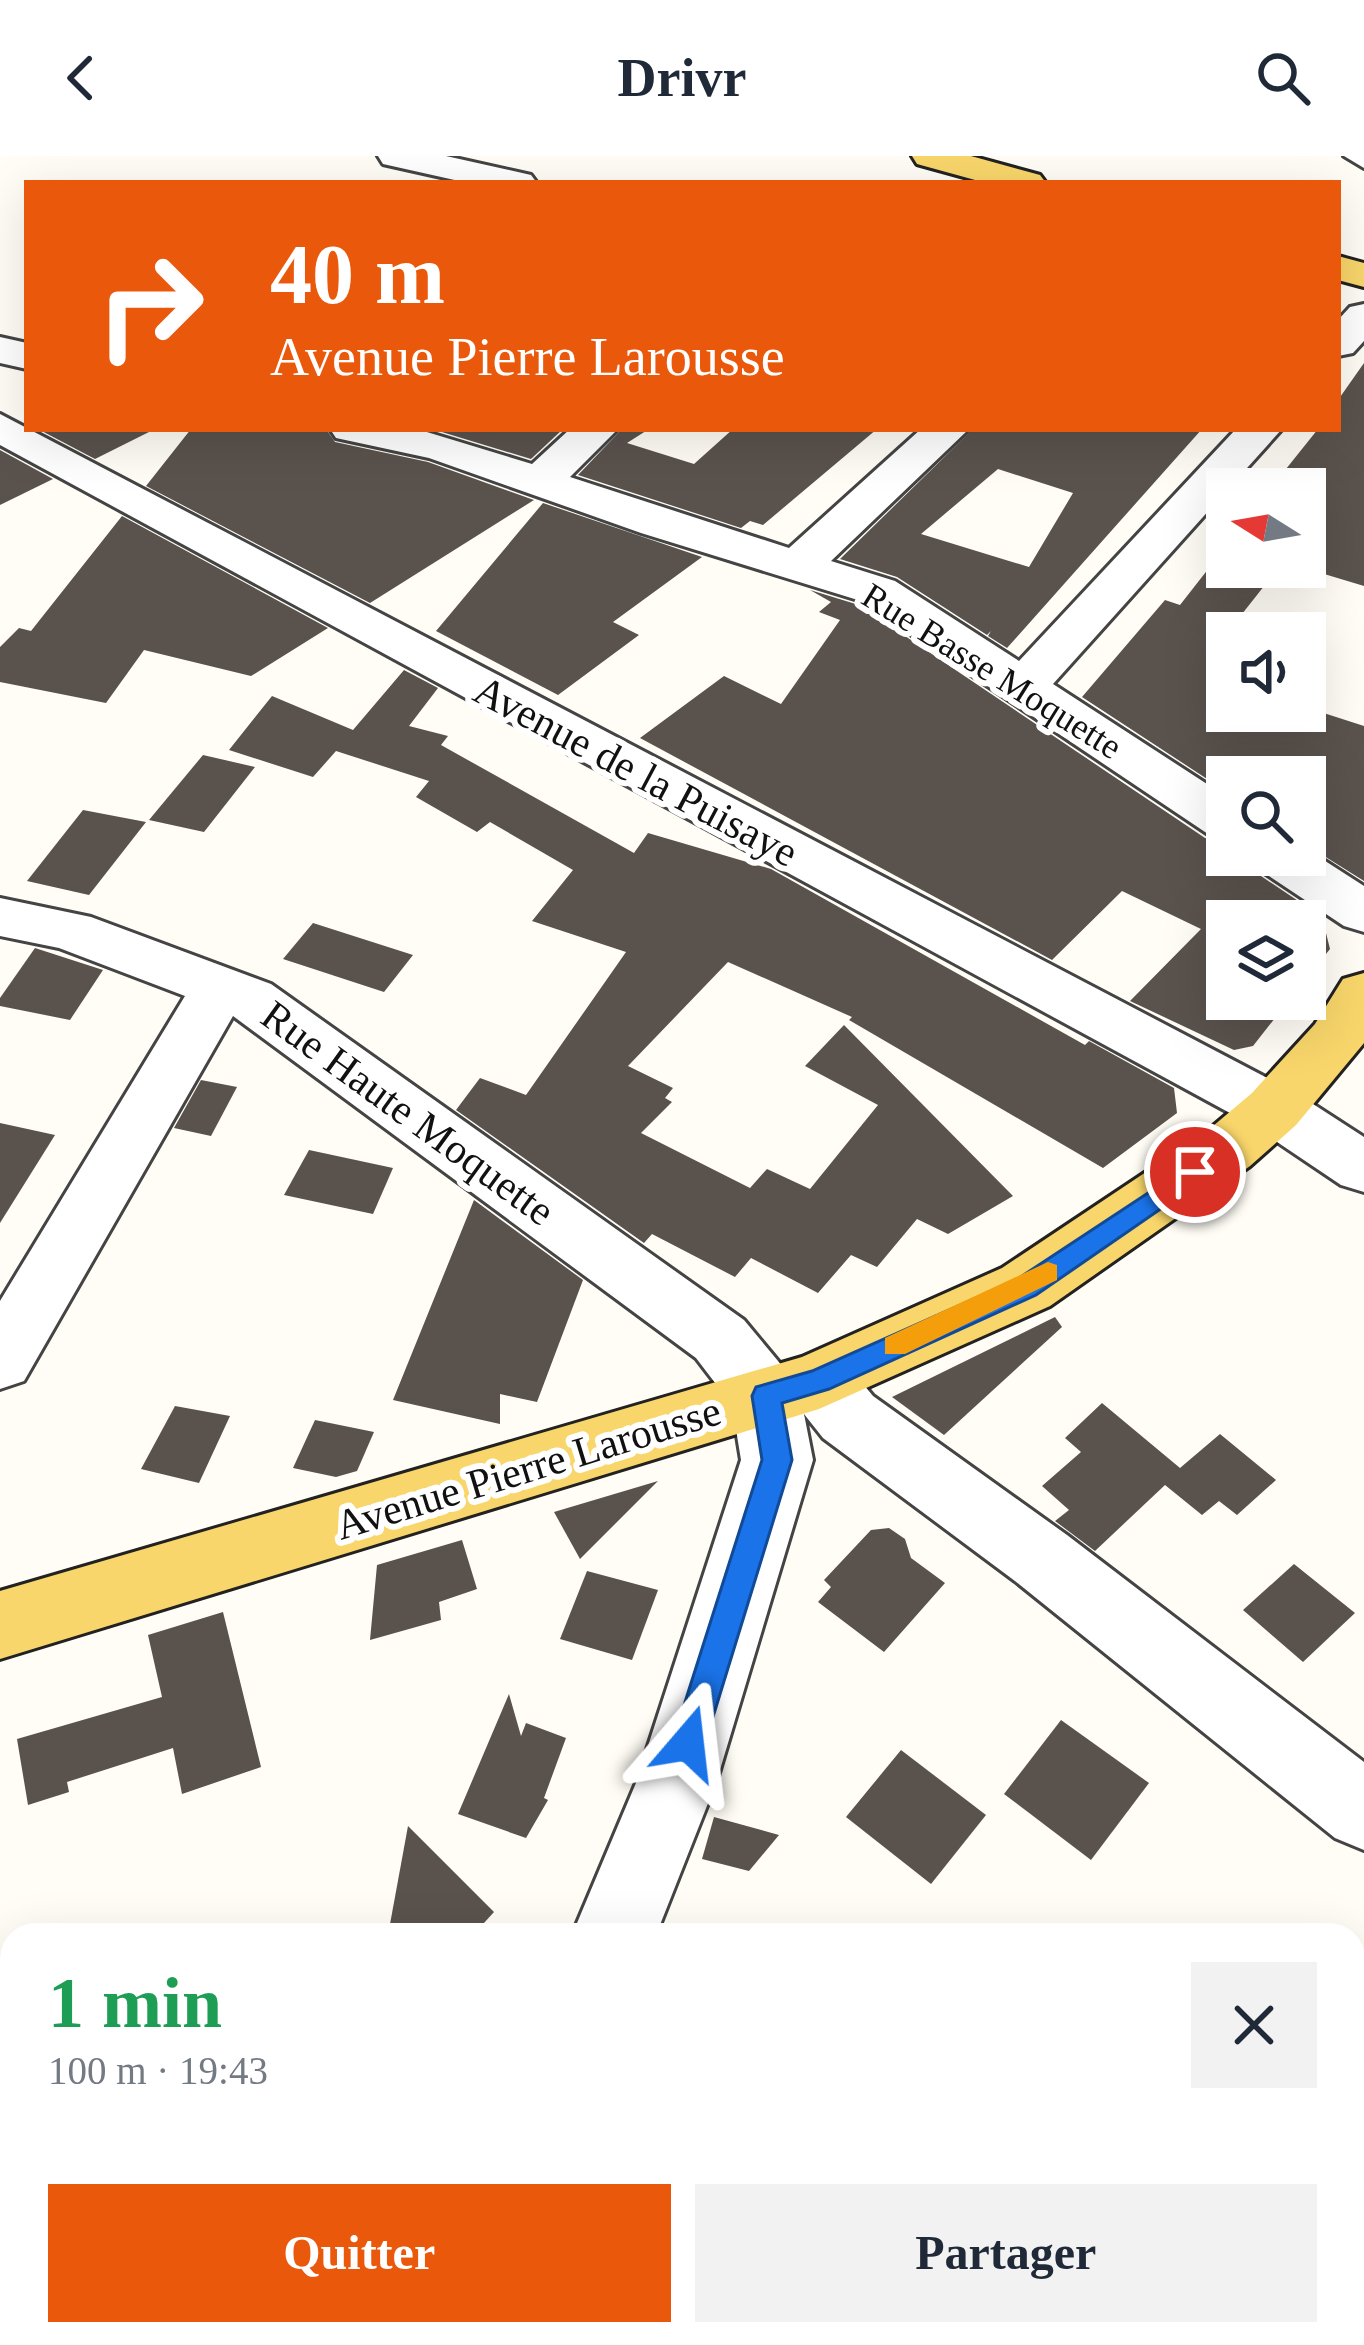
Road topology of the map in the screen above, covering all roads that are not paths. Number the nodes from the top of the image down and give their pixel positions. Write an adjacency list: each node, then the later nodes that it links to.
1 (397, 156): 3 (street)
2 (930, 156): 4 (main road)
3 (535, 178)
4 (1016, 180)
5 (1364, 316): 6 (street)
6 (1341, 341)
7 (0, 427): 21 (street, Avenue de la Puisaye)
8 (367, 432): 12 (street, Rue Basse Moquette)
9 (593, 432): 12 (street)
10 (944, 432): 13 (street)
11 (1257, 432): 14 (street)
12 (539, 482): 13 (street, Rue Basse Moquette)
13 (798, 566): 14 (street, Rue Basse Moquette)
14 (1023, 687): 15 (street, Rue Basse Moquette)
15 (1206, 808)
16 (1308, 876): 17 (street)
17 (1364, 913)
18 (0, 917): 19 (street, Rue Haute Moquette)
19 (220, 987): 24 (street); 25 (street, Rue Haute Moquette)
20 (1364, 994): 21 (main road, Avenue Pierre Larousse)
21 (1286, 1096): 22 (street); 23 (street); 25 (main road, Avenue Pierre Larousse)
22 (1364, 1115)
23 (1364, 1168)
24 (0, 1361)
25 (793, 1388): 26 (main road, Avenue Pierre Larousse); 27 (street, Rue Haute Moquette); 28 (street)
26 (0, 1625)
27 (1364, 1811)
28 (619, 1923)

